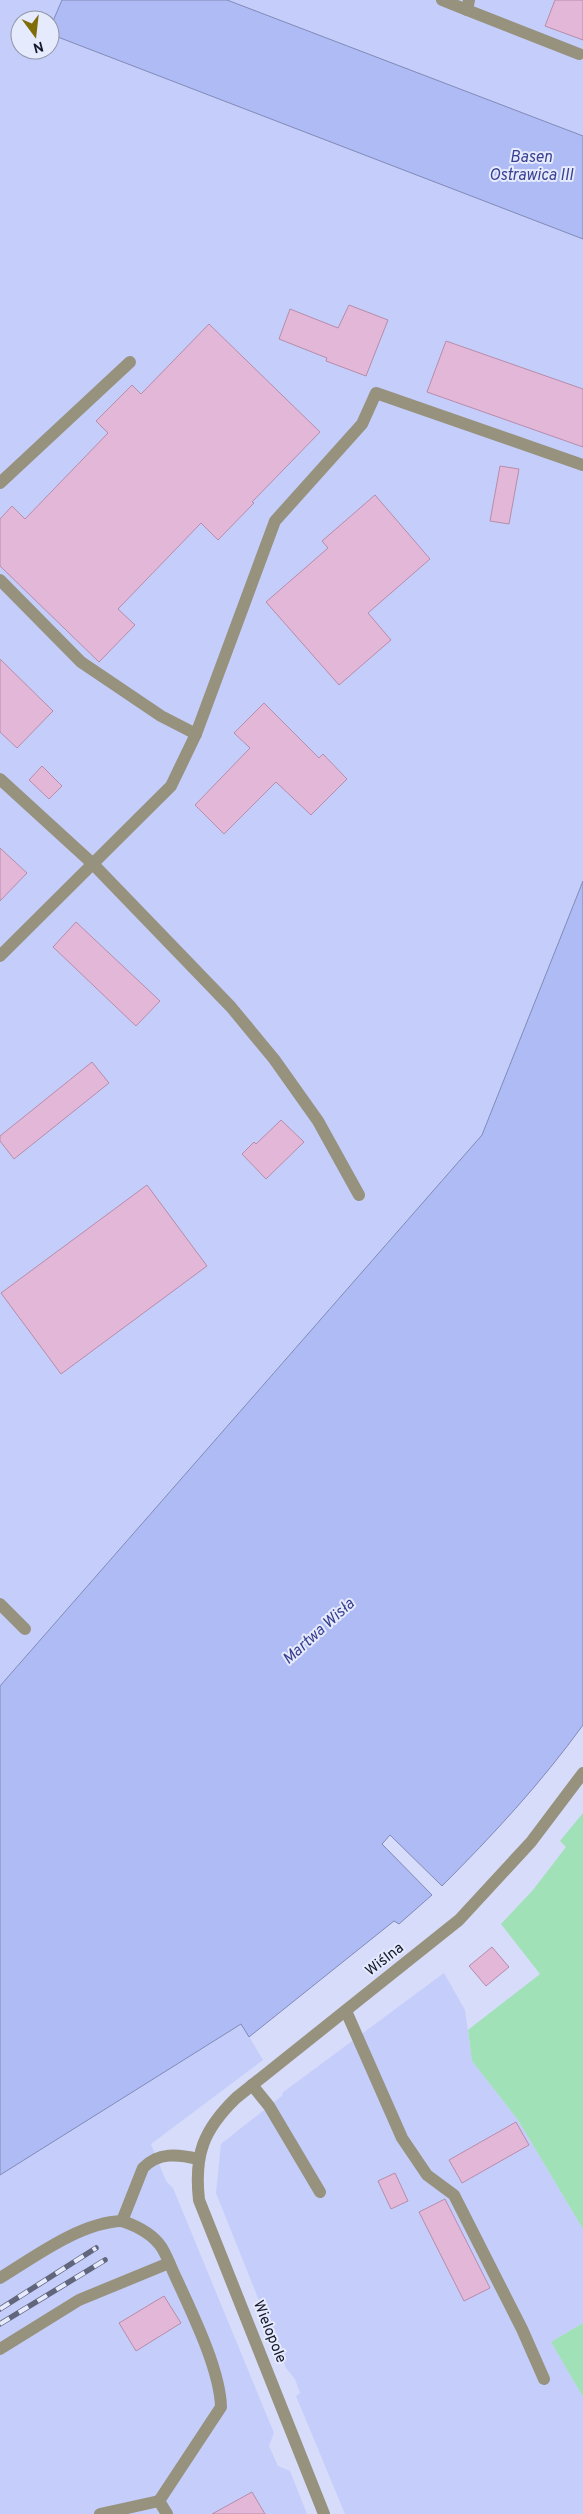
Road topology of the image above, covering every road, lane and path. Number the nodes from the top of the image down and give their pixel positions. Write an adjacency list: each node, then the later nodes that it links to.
1 (442, 0): 2 (street)
2 (468, 5): 3 (street)
3 (579, 54)
4 (130, 362): 6 (street)
5 (583, 465): 8 (street)
6 (0, 483)
7 (0, 580): 8 (street)
8 (196, 734): 10 (street)
9 (0, 778): 10 (street)
10 (93, 864): 11 (street); 12 (street)
11 (0, 956)
12 (359, 1195)
13 (0, 1604): 14 (street)
14 (25, 1629)
15 (583, 1773): 16 (street, Wiślna)
16 (346, 2011): 17 (street, Wiślna); 24 (street)
17 (252, 2085): 18 (street, Wiślna); 19 (street)
18 (198, 2159): 20 (street); 28 (street, Wielopole)
19 (320, 2192)
20 (122, 2221): 21 (street); 22 (street)
21 (169, 2263): 23 (street); 25 (street)
22 (0, 2278)
23 (0, 2349)
24 (544, 2379)
25 (159, 2502): 26 (street); 27 (street)
26 (100, 2514)
27 (167, 2514)
28 (324, 2514)

